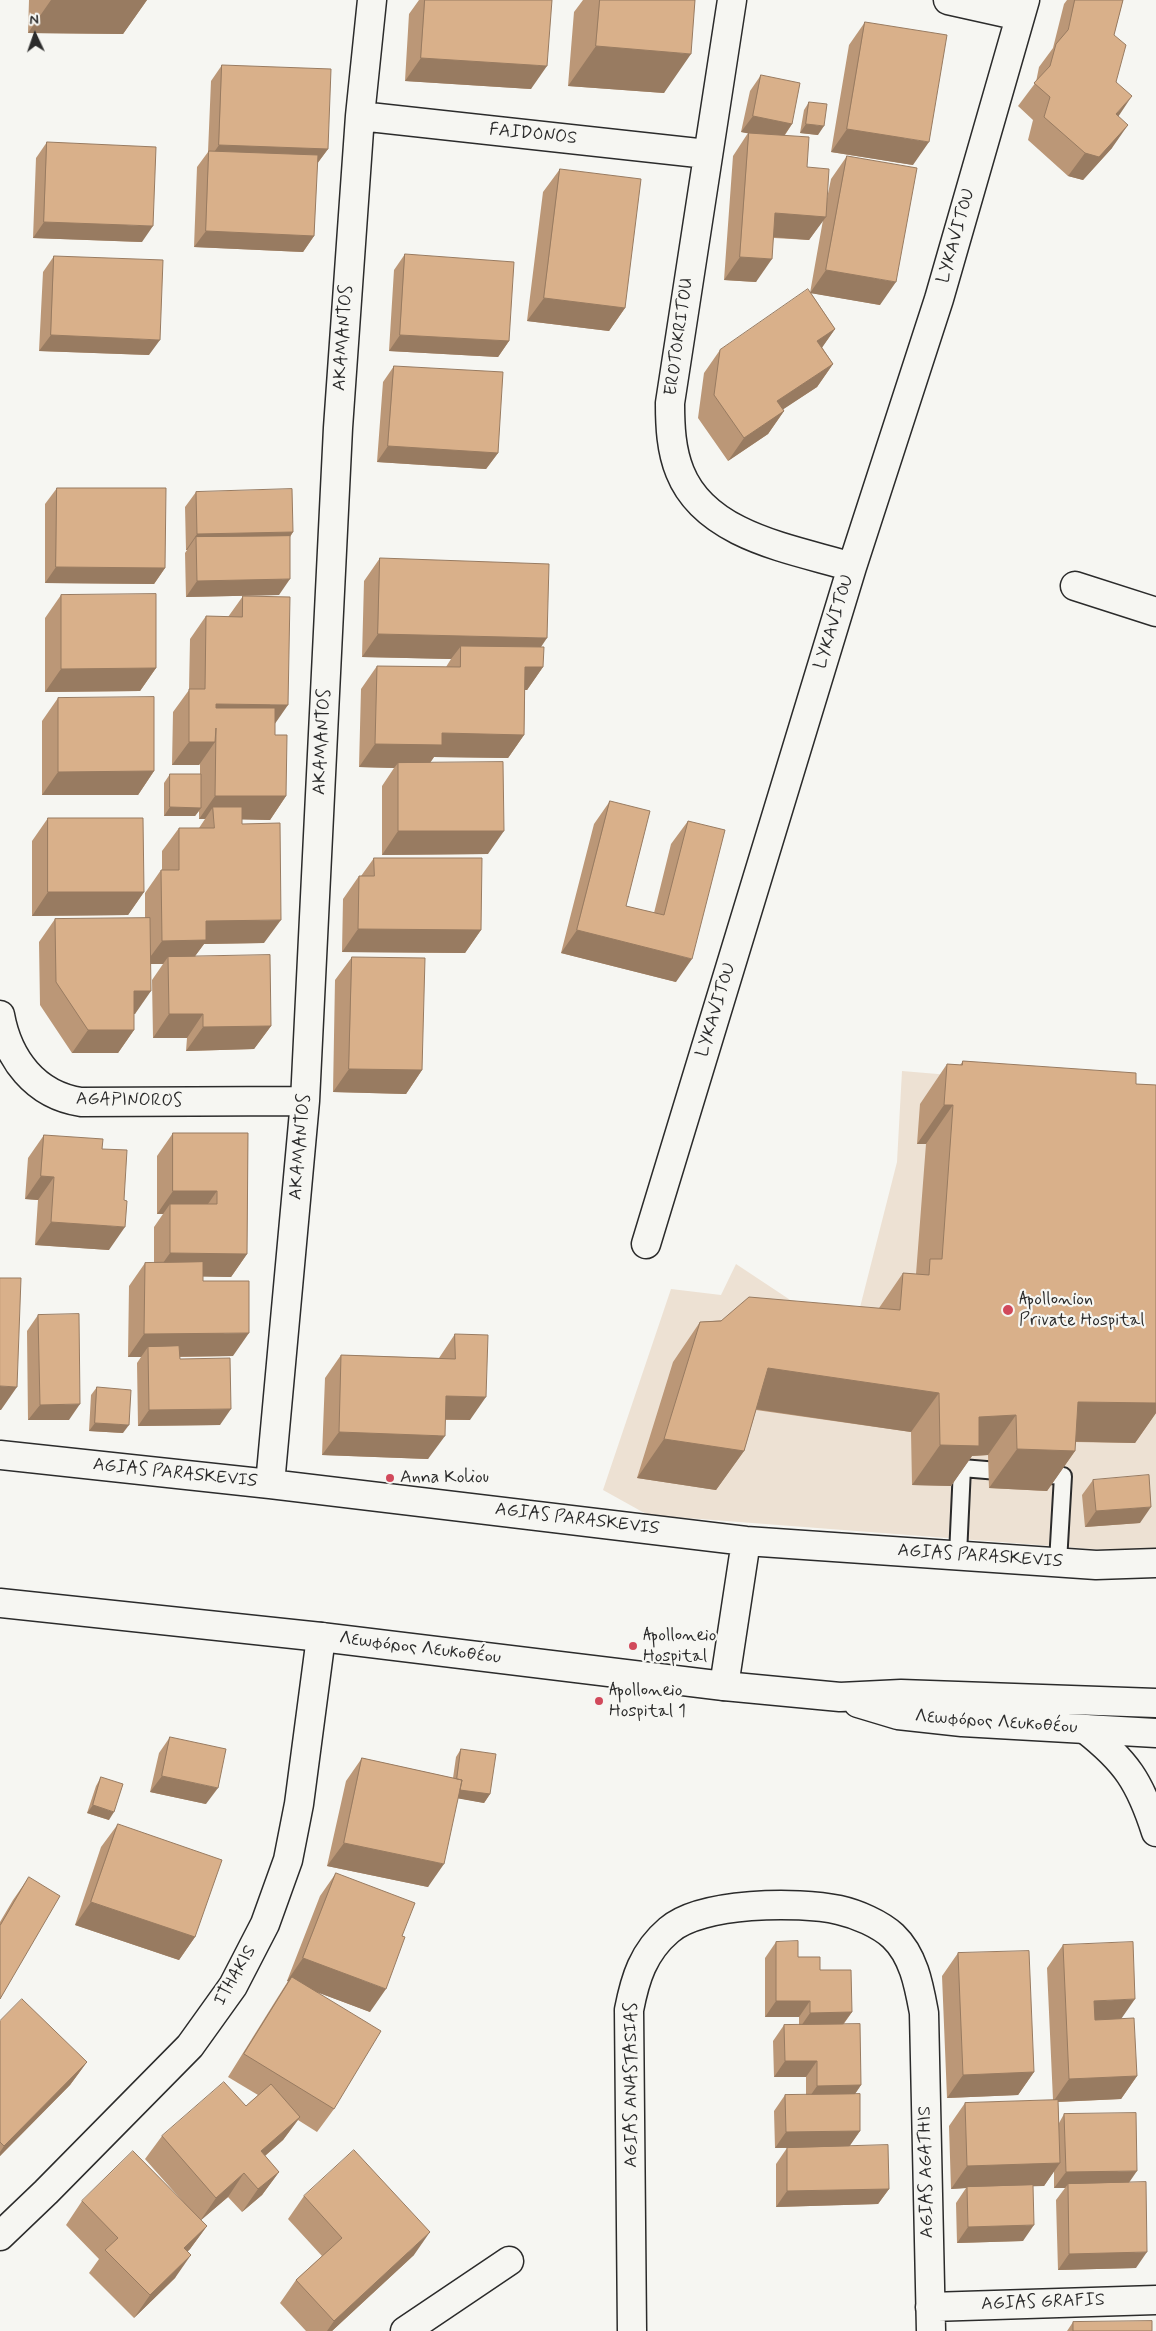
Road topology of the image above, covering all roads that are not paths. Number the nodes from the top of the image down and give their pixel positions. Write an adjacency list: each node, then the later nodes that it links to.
1 (372, 0): 5 (street, AKAMANTOS)
2 (732, 0): 6 (street, EROTOKRITOU)
3 (948, 0): 4 (street)
4 (1022, 8): 7 (street, LYKAVITOU)
5 (360, 116): 6 (street, FAIDONOS); 11 (street, AKAMANTOS)
6 (707, 154): 7 (street, EROTOKRITOU)
7 (852, 566): 12 (street, LYKAVITOU)
8 (1075, 586): 9 (street)
9 (1156, 612)
10 (0, 1015): 11 (street, AGAPINOROS)
11 (305, 1101): 14 (street, AKAMANTOS)
12 (646, 1244)
13 (0, 1455): 14 (street, AGIAS PARASKEVIS)
14 (270, 1484): 15 (street, AGIAS PARASKEVIS)
15 (746, 1541): 16 (street, AGIAS PARASKEVIS); 21 (street)
16 (958, 1555): 17 (street, AGIAS PARASKEVIS); 17 (lane)
17 (1058, 1562): 18 (street, AGIAS PARASKEVIS)
18 (1156, 1563)
19 (0, 1603): 20 (street, Λεωφόρος Λευκοθέου)
20 (321, 1637): 21 (street, Λεωφόρος Λευκοθέου); 28 (street, ITHAKIS)
21 (724, 1686): 22 (street, Λεωφόρος Λευκοθέου)
22 (840, 1697): 23 (street, Λεωφόρος Λευκοθέου); 24 (street, Λεωφόρος Λευκοθέου)
23 (1152, 1705)
24 (1085, 1729): 25 (street, Λεωφόρος Λευκοθέου); 26 (street)
25 (1156, 1733)
26 (1156, 1832)
27 (924, 2013): 31 (street, AGIAS AGATHIS); 33 (street, AGIAS ANASTASIAS)
28 (0, 2236)
29 (509, 2261): 32 (street)
30 (1156, 2300): 31 (street, AGIAS GRAFIS)
31 (931, 2319)
32 (405, 2331)
33 (632, 2331)

